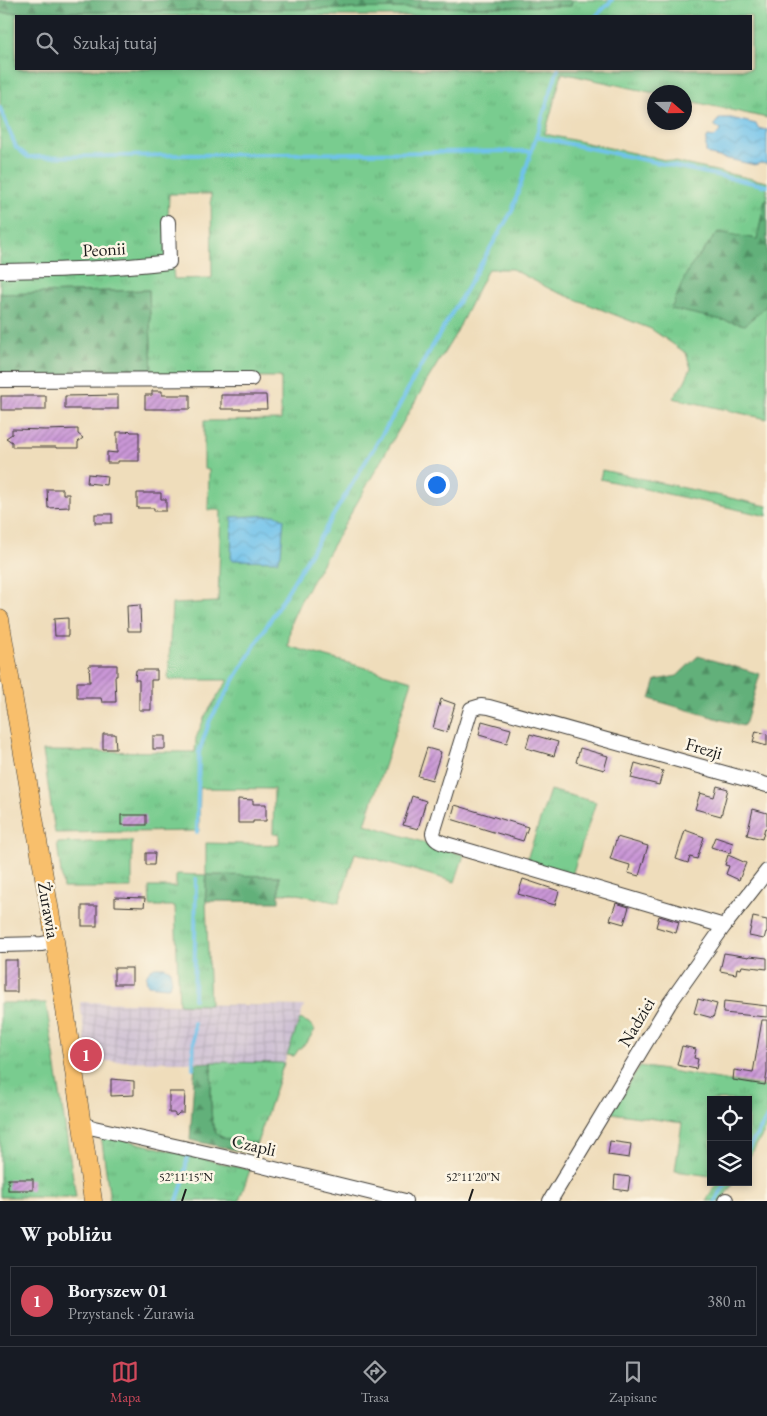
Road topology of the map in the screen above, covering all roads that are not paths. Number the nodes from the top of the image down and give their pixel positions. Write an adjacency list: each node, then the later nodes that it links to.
1 (168, 222): 2 (street, Peonii)
2 (0, 271)
3 (250, 379): 4 (street)
4 (0, 380)
5 (0, 619): 9 (main road, Żurawia)
6 (767, 785): 8 (street, Frezji)
7 (767, 871): 8 (street, Nadziei)
8 (724, 926): 14 (street, Nadziei)
9 (55, 941): 10 (street); 11 (main road, Żurawia)
10 (0, 945)
11 (88, 1126): 12 (main road, Żurawia); 13 (street, Czapli)
12 (93, 1201)
13 (405, 1201)
14 (550, 1201)

